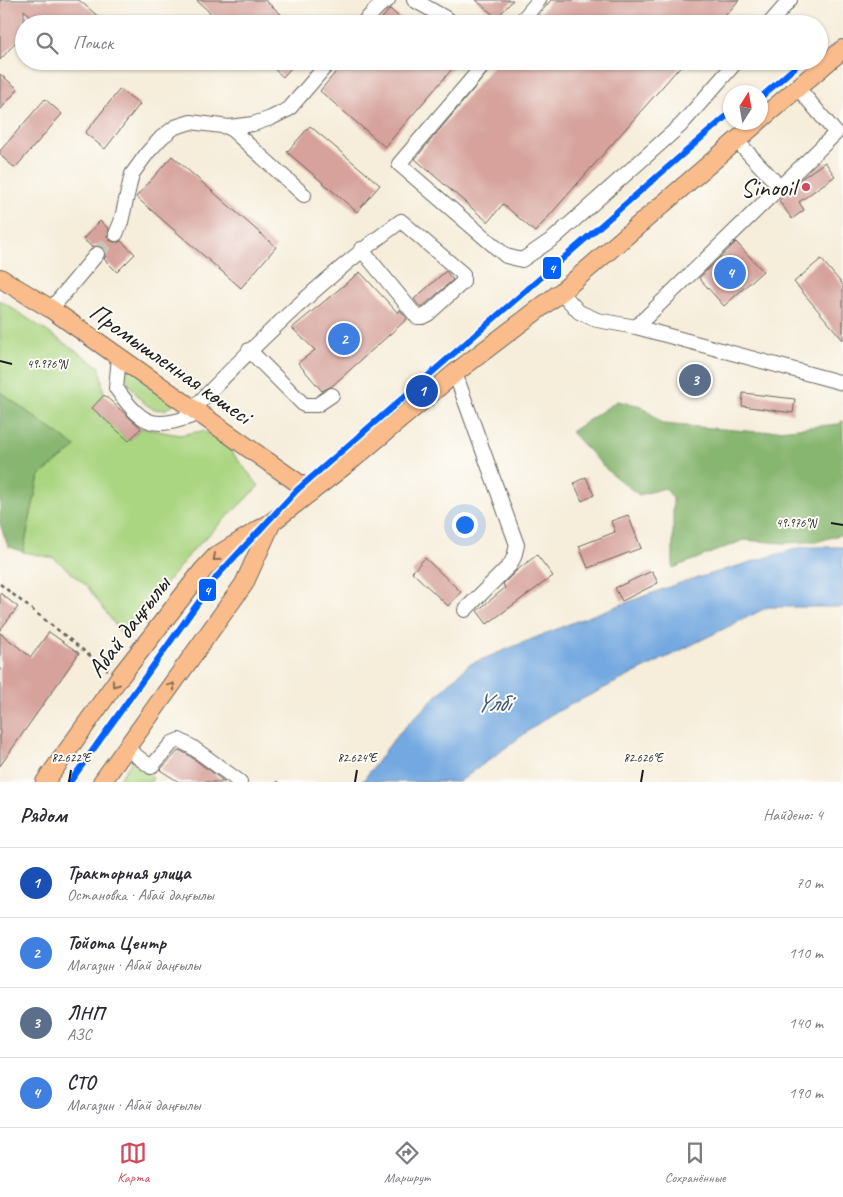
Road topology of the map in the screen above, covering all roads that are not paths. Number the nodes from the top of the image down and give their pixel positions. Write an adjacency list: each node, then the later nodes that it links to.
1 (388, 0): 5 (street)
2 (414, 0): 6 (street)
3 (539, 0): 7 (street)
4 (790, 0): 8 (street)
5 (370, 15)
6 (440, 15)
7 (526, 15)
8 (777, 15)
9 (843, 49): 10 (main road)
10 (828, 62)
11 (322, 70): 17 (street)
12 (479, 70): 13 (street)
13 (729, 70)
14 (819, 70): 15 (main road)
15 (798, 88): 16 (main road); 20 (street)
16 (768, 113)
17 (230, 127): 21 (street); 22 (street)
18 (749, 130): 19 (main road, Абай даңғылы)
19 (737, 140): 20 (street); 26 (main road, Абай даңғылы)
20 (780, 187): 28 (street)
21 (304, 195)
22 (116, 234)
23 (361, 249): 23 (street); 29 (street)
24 (96, 254): 27 (street)
25 (0, 278): 27 (main road, Промышленная көшесі)
26 (560, 292): 28 (street); 31 (main road, Абай даңғылы)
27 (51, 309): 30 (main road, Промышленная көшесі)
28 (636, 327): 32 (street)
29 (249, 350): 33 (street); 34 (street)
30 (119, 357): 34 (main road, Промышленная көшесі); 34 (street)
31 (455, 373): 35 (main road, Абай даңғылы); 37 (street)
32 (843, 383)
33 (332, 395)
34 (195, 412): 35 (main road, Промышленная көшесі)
35 (311, 492): 36 (main road, Абай даңғылы)
36 (272, 522): 38 (main road, Абай даңғылы, one-way to 36); 39 (main road, Абай даңғылы, one-way to 39)
37 (465, 610)
38 (126, 748): 40 (main road, Абай даңғылы); 41 (street)
39 (45, 782)
40 (102, 782)
41 (240, 782)

